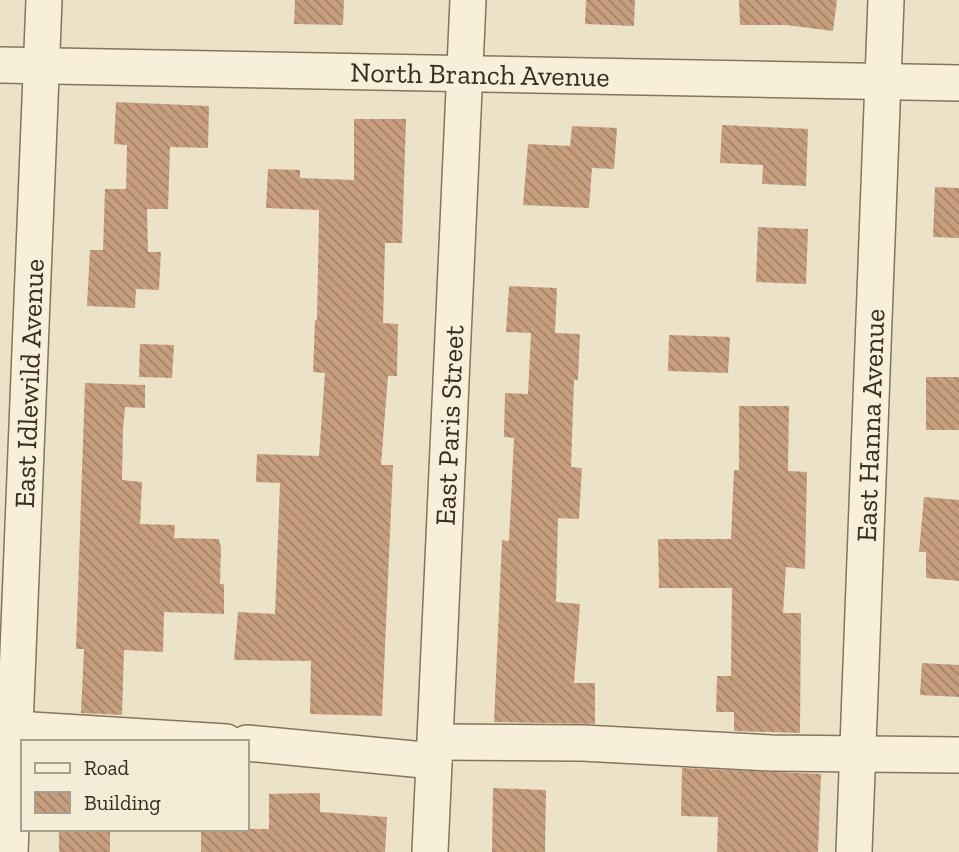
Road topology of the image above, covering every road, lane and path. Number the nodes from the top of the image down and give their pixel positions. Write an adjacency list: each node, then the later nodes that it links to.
1 (44, 0): 5 (street, East Idlewild Avenue)
2 (468, 0): 6 (street, East Paris Street)
3 (886, 0): 7 (street, East Hanna Avenue)
4 (0, 65): 5 (street, North Branch Avenue)
5 (42, 66): 6 (street, North Branch Avenue); 9 (street, East Idlewild Avenue)
6 (466, 74): 7 (street, North Branch Avenue); 12 (street, East Paris Street)
7 (883, 82): 8 (street, North Branch Avenue); 13 (street, East Hanna Avenue)
8 (959, 83)
9 (15, 729): 10 (street); 15 (street, East Idlewild Avenue)
10 (194, 740)
11 (248, 743): 12 (street)
12 (435, 752): 13 (street); 16 (street, East Paris Street)
13 (858, 754): 14 (street); 17 (street, East Hanna Avenue)
14 (959, 755)
15 (10, 852)
16 (430, 852)
17 (854, 852)

